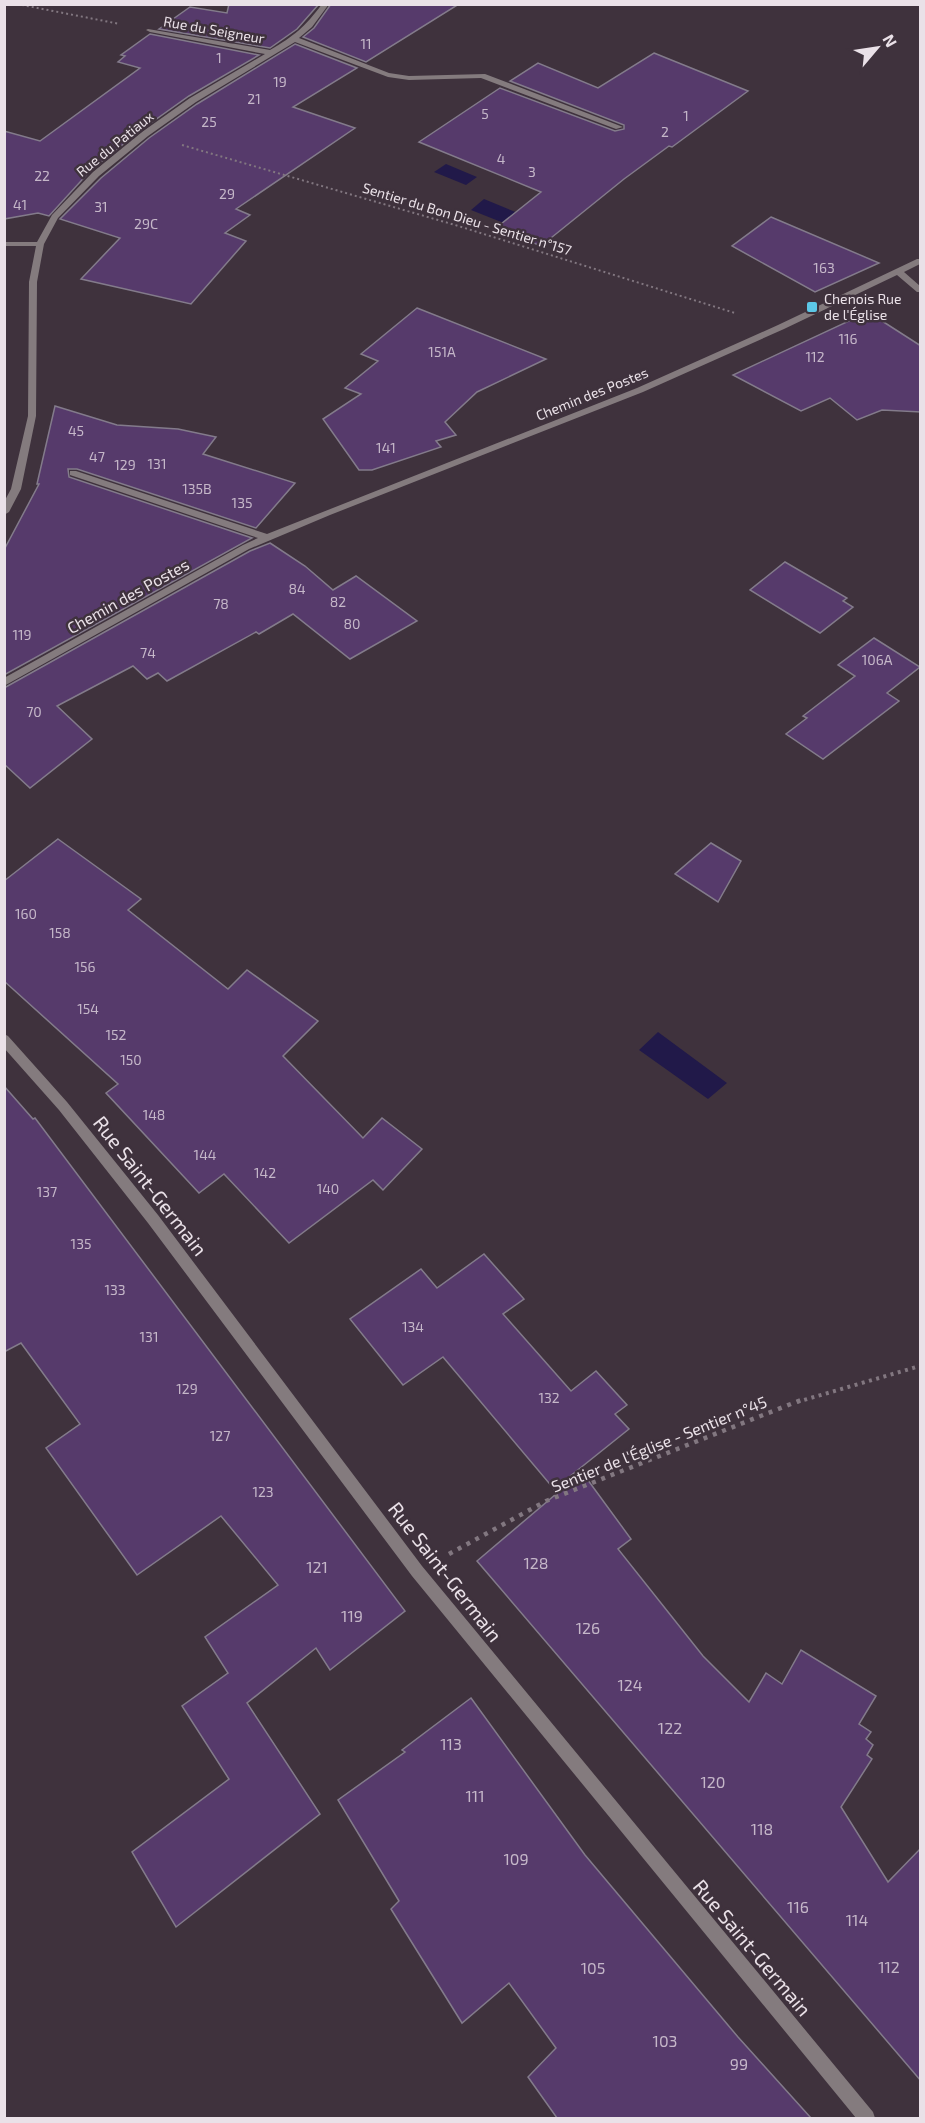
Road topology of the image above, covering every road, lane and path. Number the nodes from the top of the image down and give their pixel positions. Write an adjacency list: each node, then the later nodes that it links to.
1 (17, 4): 3 (path)
2 (326, 4): 4 (street, Rue du Patiaux)
3 (150, 30): 5 (street, Rue du Seigneur)
4 (294, 39): 5 (street, Rue du Patiaux); 6 (street)
5 (273, 53): 7 (street, Rue du Patiaux)
6 (619, 127)
7 (145, 134): 9 (street, Rue du Patiaux); 13 (path, Sentier du Bon Dieu - Sentier n°157)
8 (4, 244): 9 (street)
9 (40, 244): 15 (street, Rue du Patiaux)
10 (921, 261): 11 (street, Chemin des Postes)
11 (898, 272): 12 (street); 13 (street, Chemin des Postes)
12 (921, 291)
13 (782, 327): 16 (street, Chemin des Postes)
14 (72, 472): 16 (street)
15 (4, 512)
16 (268, 538): 17 (street, Chemin des Postes)
17 (4, 683)
18 (4, 1039): 20 (street, Rue Saint-Germain)
19 (921, 1366): 20 (path, Sentier de l'Église - Sentier n°45)
20 (417, 1571): 21 (street, Rue Saint-Germain)
21 (867, 2118)

